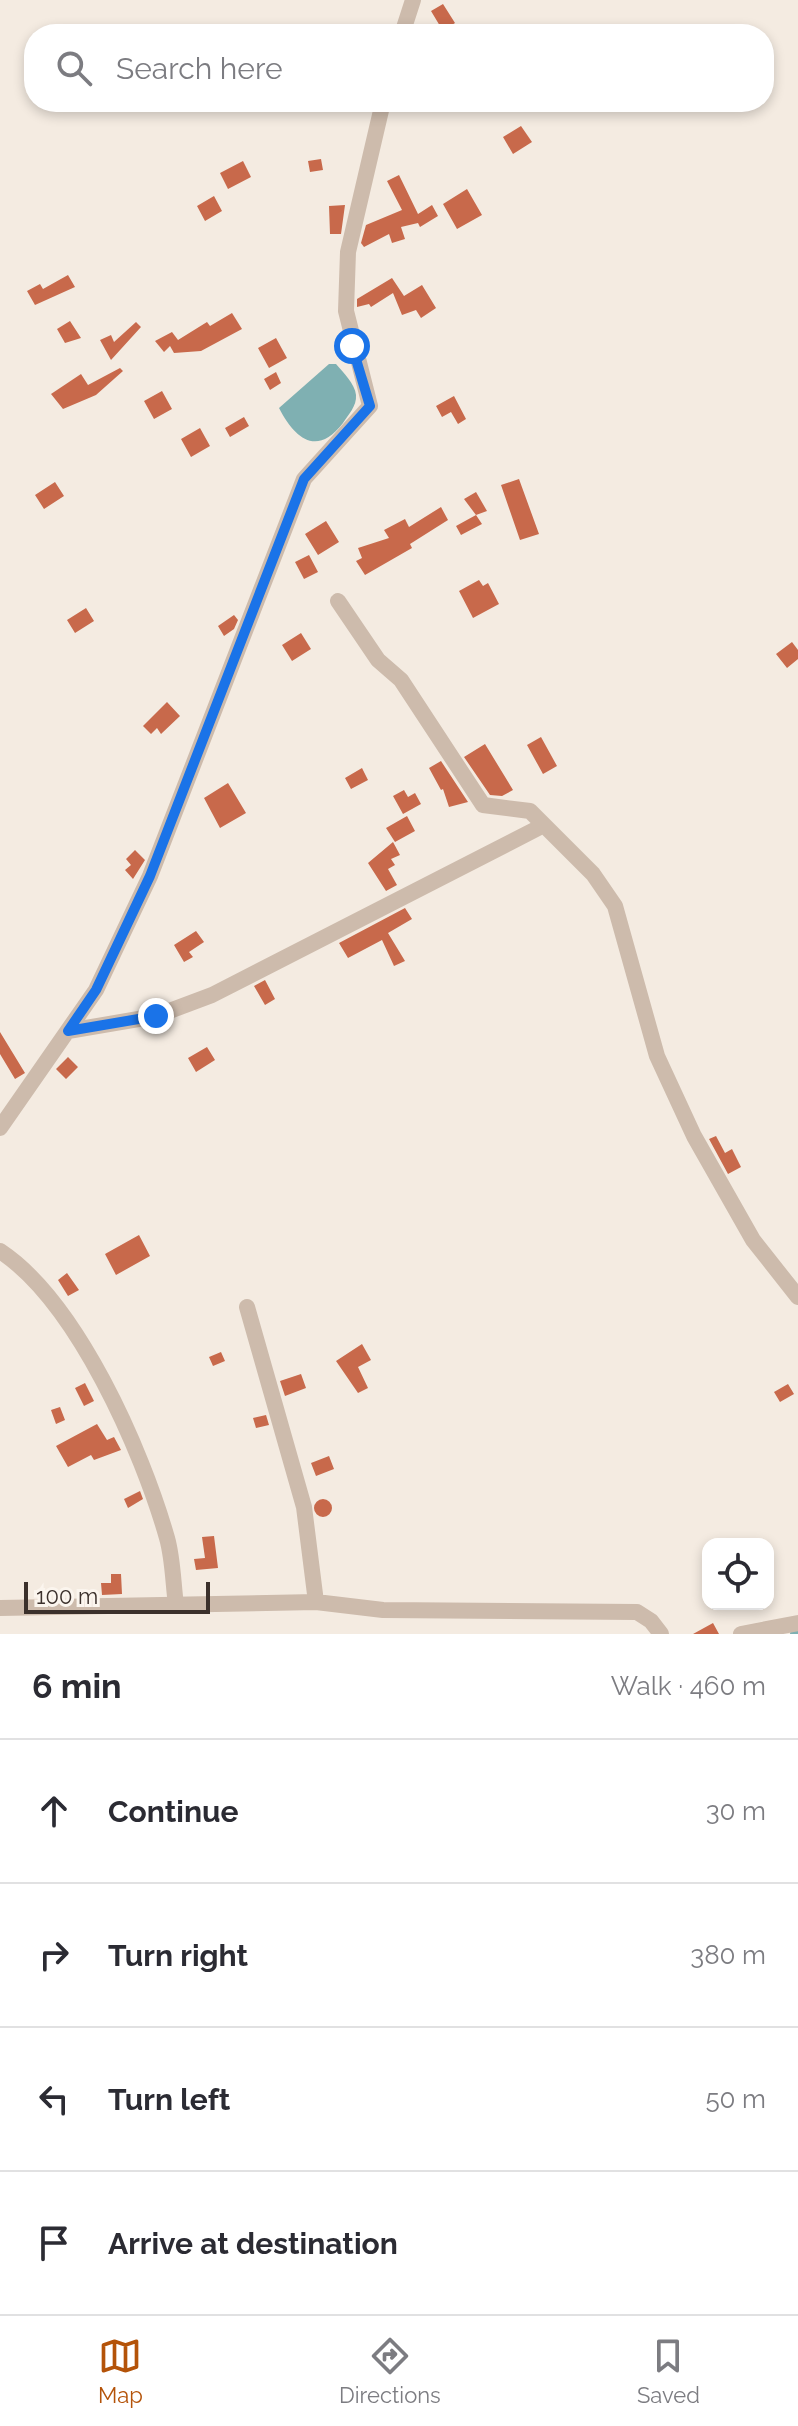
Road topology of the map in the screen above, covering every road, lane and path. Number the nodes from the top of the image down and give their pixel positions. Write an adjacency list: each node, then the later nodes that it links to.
1 (413, 0): 2 (street)
2 (405, 24)
3 (381, 112): 6 (street)
4 (338, 601): 5 (street)
5 (544, 825): 6 (street); 9 (street)
6 (68, 1031): 7 (street)
7 (0, 1128)
8 (0, 1251): 12 (street)
9 (798, 1297)
10 (247, 1307): 11 (street)
11 (316, 1602): 12 (street); 15 (street)
12 (176, 1605): 13 (street)
13 (0, 1608)
14 (798, 1623): 16 (street)
15 (661, 1634)
16 (741, 1634)

